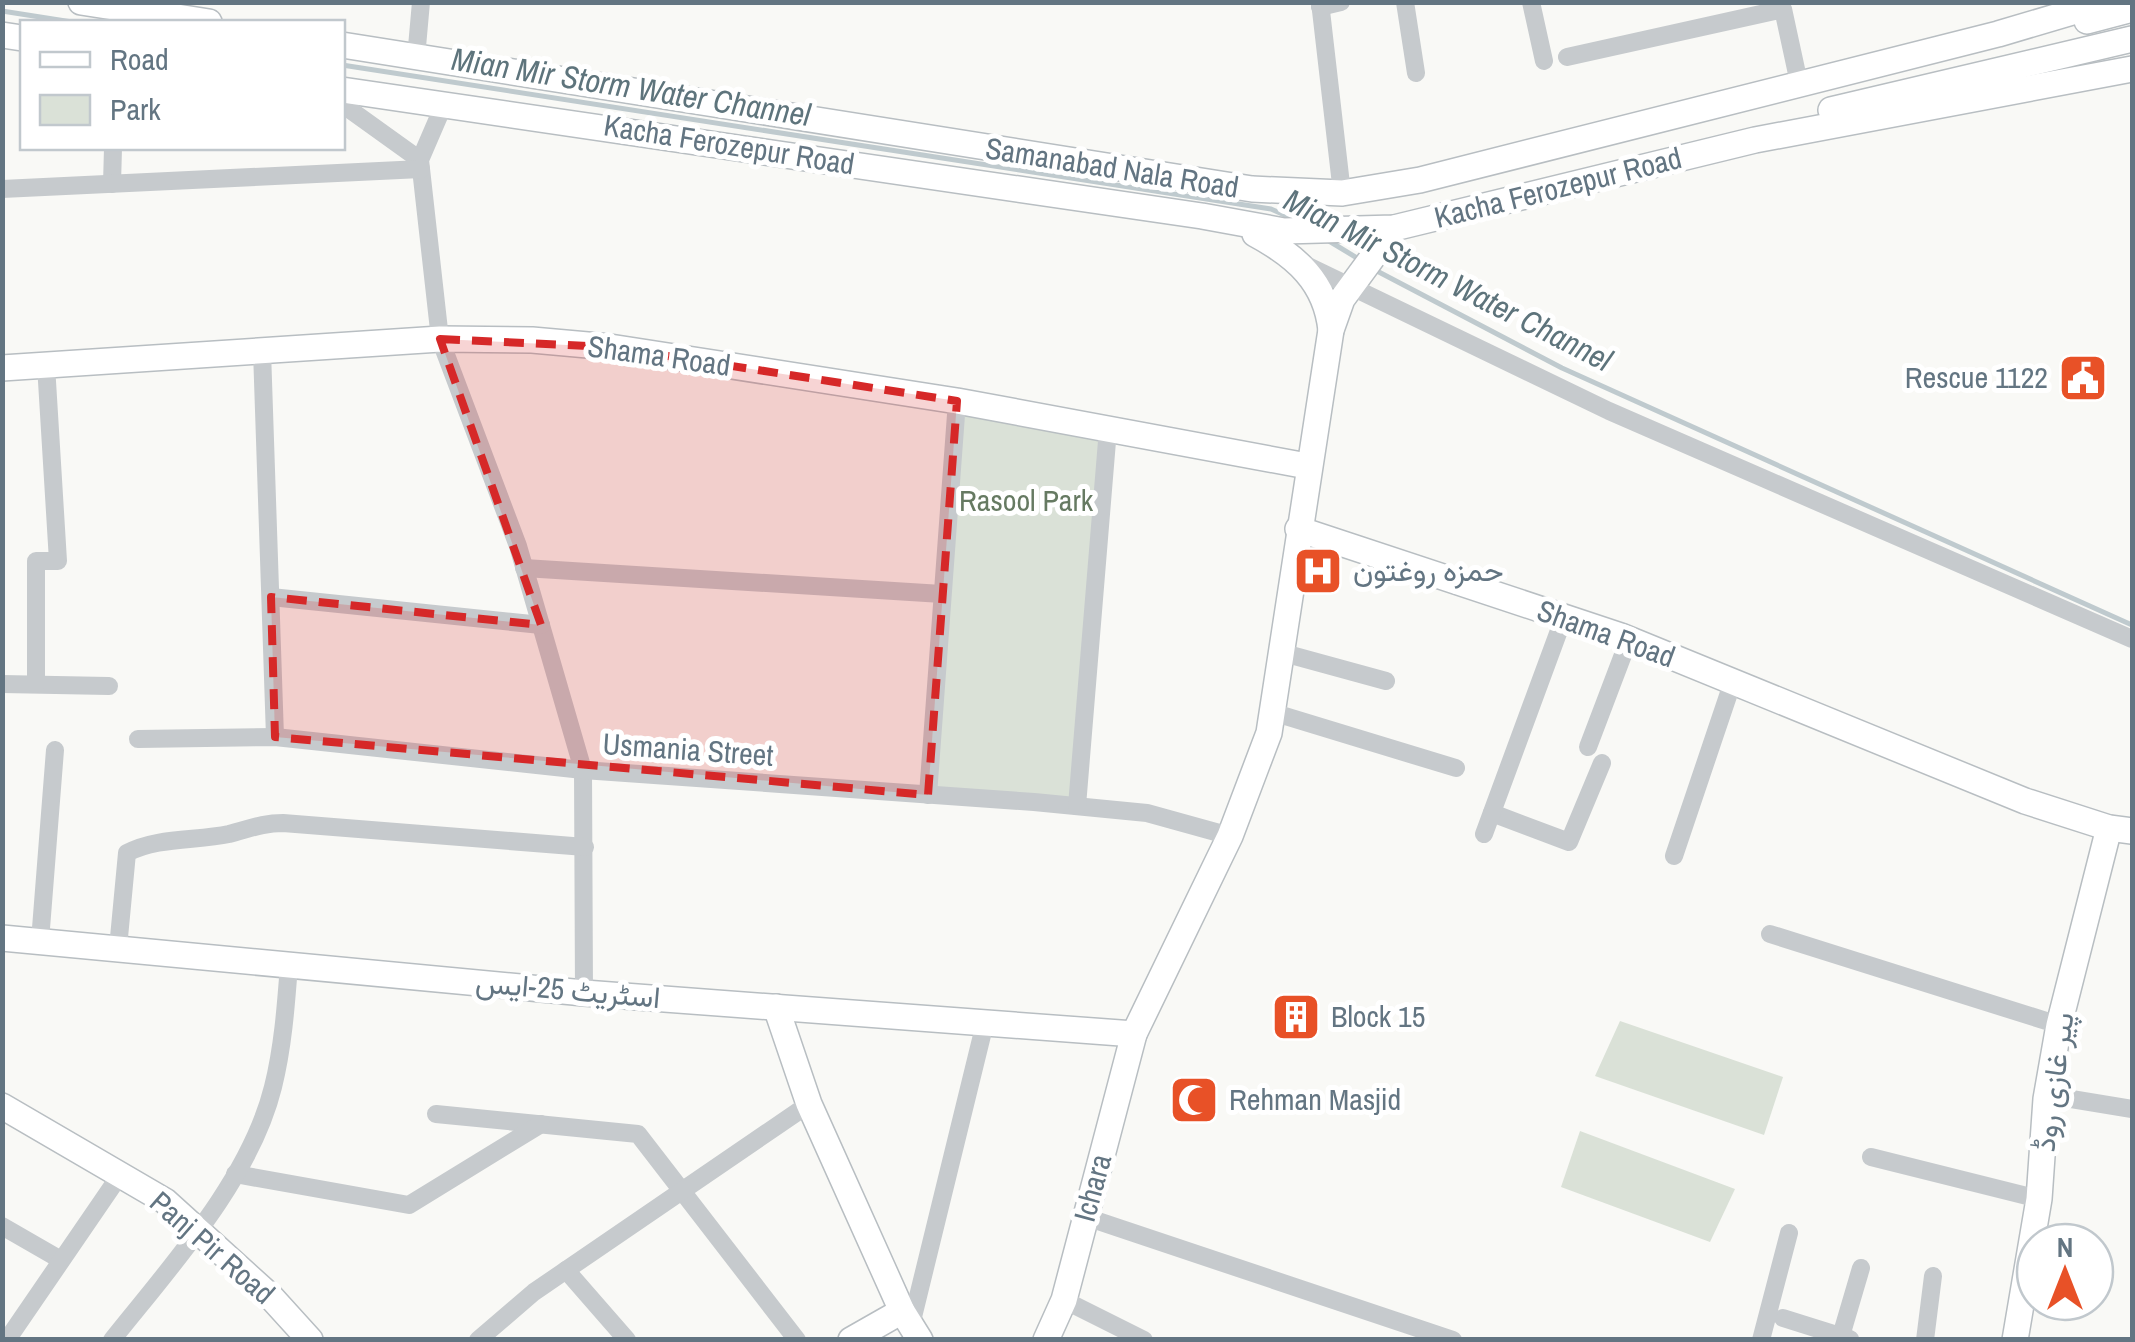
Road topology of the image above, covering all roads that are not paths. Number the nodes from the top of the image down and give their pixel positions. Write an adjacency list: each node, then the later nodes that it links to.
1 (81, 2): 9 (street)
2 (421, 2): 14 (street)
3 (1341, 2): 7 (street)
4 (1405, 2): 17 (street)
5 (1531, 2): 15 (street)
6 (2106, 2): 10 (street, Samanabad Nala Road)
7 (1320, 5): 27 (street)
8 (2132, 10): 10 (street)
9 (195, 20)
10 (1998, 34): 18 (street, Samanabad Nala Road)
11 (2132, 39): 22 (street)
12 (345, 46): 14 (street, Samanabad Nala Road)
13 (1567, 56): 18 (street)
14 (416, 58): 27 (street, Samanabad Nala Road)
15 (1544, 61)
16 (2132, 68): 22 (street, Kacha Ferozepur Road)
17 (1416, 73)
18 (1800, 83): 27 (street, Samanabad Nala Road)
19 (345, 90): 20 (street, Kacha Ferozepur Road)
20 (445, 102): 24 (street); 28 (street, Kacha Ferozepur Road)
21 (345, 106): 24 (street)
22 (1755, 140): 29 (street, Kacha Ferozepur Road)
23 (113, 150): 25 (street)
24 (421, 164): 25 (street); 33 (street)
25 (112, 184): 26 (street)
26 (2, 189)
27 (1342, 193)
28 (1234, 222): 29 (street, Kacha Ferozepur Road); 30 (street)
29 (1394, 228): 31 (street)
30 (1295, 260): 31 (street); 32 (street)
31 (1350, 288): 32 (street); 46 (street)
32 (1330, 330): 39 (street)
33 (440, 339): 34 (street, Shama Road); 37 (street, Shama Road); 41 (street)
34 (262, 351): 35 (street, Shama Road); 43 (street)
35 (46, 365): 36 (street, Shama Road); 52 (street)
36 (2, 368)
37 (957, 401): 38 (street, Shama Road); 42 (street)
38 (1108, 429): 39 (street, Shama Road); 63 (street)
39 (1307, 466): 40 (street)
40 (1298, 529): 44 (street, Shama Road); 48 (street)
41 (524, 568): 42 (street); 45 (street)
42 (942, 594): 62 (street)
43 (270, 597): 45 (street); 55 (street)
44 (1564, 617): 47 (street, Shama Road); 64 (street)
45 (541, 626): 61 (street)
46 (2132, 639)
47 (1629, 640): 50 (street, Shama Road); 57 (street)
48 (1280, 652): 49 (street); 54 (street)
49 (1386, 681)
50 (1732, 681): 65 (street, Shama Road); 69 (street)
51 (2, 684): 52 (street)
52 (36, 684): 53 (street)
53 (109, 686)
54 (1272, 712): 60 (street); 67 (street)
55 (275, 738): 56 (street, Usmania Street); 61 (street, Usmania Street)
56 (138, 739)
57 (1588, 746)
58 (55, 750): 72 (street)
59 (1602, 763): 64 (street)
60 (1456, 768)
61 (583, 770): 62 (street, Usmania Street); 68 (street)
62 (928, 794): 63 (street, Usmania Street)
63 (1077, 806): 67 (street, Usmania Street)
64 (1492, 812): 66 (street)
65 (2121, 830): 78 (street, پیر غازی روڈ)
66 (1484, 834)
67 (1230, 836): 79 (street)
68 (584, 847): 73 (street); 75 (street)
69 (1674, 856)
70 (1770, 934): 78 (street)
71 (2, 938): 72 (street, اسٹریٹ 25-ایس)
72 (40, 941): 73 (street, اسٹریٹ 25-ایس)
73 (118, 948): 74 (street, اسٹریٹ 25-ایس)
74 (289, 964): 75 (street, اسٹریٹ 25-ایس); 88 (street)
75 (584, 992): 76 (street, اسٹریٹ 25-ایس)
76 (776, 1007): 77 (street, اسٹریٹ 25-ایس); 81 (street)
77 (985, 1023): 79 (street, اسٹریٹ 25-ایس); 101 (street)
78 (2059, 1025): 80 (street, پیر غازی روڈ)
79 (1134, 1034): 91 (street, Ichara)
80 (2047, 1095): 83 (street); 90 (street, پیر غازی روڈ)
81 (809, 1104): 89 (street); 101 (street)
82 (2, 1106): 87 (street, Panj Pir Road)
83 (2132, 1109)
84 (436, 1114): 85 (street)
85 (541, 1124): 88 (street); 89 (street)
86 (1871, 1157): 90 (street)
87 (120, 1174): 93 (street, Panj Pir Road); 95 (street)
88 (235, 1174): 93 (street)
89 (681, 1190): 97 (street); 108 (street)
90 (2039, 1199): 115 (street, پیر غازی روڈ)
91 (1086, 1217): 99 (street, Ichara); 112 (street)
92 (2, 1226): 95 (street)
93 (199, 1231): 104 (street); 105 (street, Panj Pir Road)
94 (1788, 1233): 113 (street)
95 (61, 1260): 103 (street)
96 (1861, 1268): 102 (street)
97 (566, 1270): 106 (street); 107 (street)
98 (1932, 1276): 114 (street)
99 (1064, 1300): 110 (street, Ichara); 111 (street)
100 (1783, 1318): 102 (street)
101 (911, 1325): 109 (street)
102 (1846, 1338)
103 (7, 1340)
104 (112, 1340)
105 (310, 1340)
106 (478, 1340)
107 (628, 1340)
108 (797, 1340)
109 (852, 1340)
110 (1046, 1340)
111 (1144, 1340)
112 (1453, 1340)
113 (1760, 1340)
114 (1925, 1340)
115 (2015, 1340)

